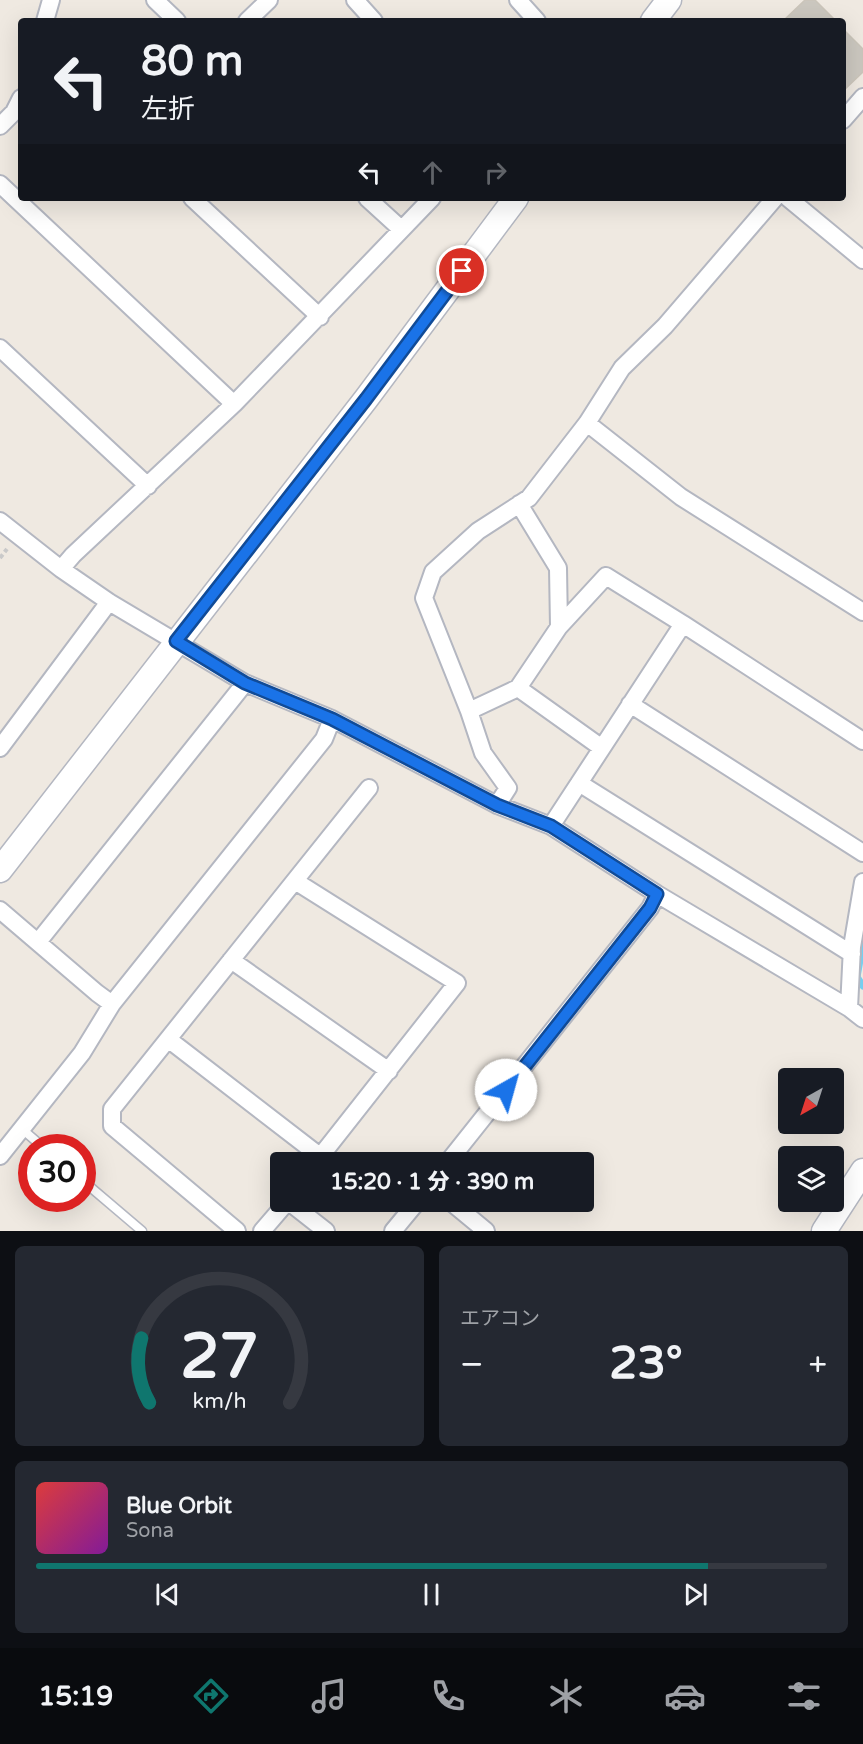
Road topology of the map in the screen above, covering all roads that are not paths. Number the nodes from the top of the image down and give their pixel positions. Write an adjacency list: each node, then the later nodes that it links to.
1 (51, 0): 7 (street)
2 (155, 0): 8 (street)
3 (269, 0): 9 (street)
4 (355, 0): 10 (street)
5 (518, 0): 11 (street)
6 (669, 0): 12 (street)
7 (46, 18)
8 (174, 18)
9 (250, 18)
10 (371, 18)
11 (534, 18)
12 (654, 18)
13 (863, 97): 15 (street)
14 (18, 104): 16 (street)
15 (846, 117)
16 (0, 126)
17 (0, 183): 18 (street)
18 (18, 200)
19 (19, 201): 30 (street)
20 (195, 201): 28 (street)
21 (370, 201): 26 (street)
22 (429, 201): 26 (street)
23 (514, 201): 40 (street)
24 (773, 201): 31 (street)
25 (792, 201): 27 (street)
26 (401, 229): 28 (street)
27 (863, 260)
28 (320, 316): 30 (street)
29 (0, 348): 32 (street)
30 (234, 404): 32 (street)
31 (586, 423): 33 (street); 37 (street)
32 (148, 486): 35 (street)
33 (519, 504): 39 (street); 44 (street)
34 (0, 521): 35 (street)
35 (61, 569): 36 (street)
36 (109, 602): 40 (street); 47 (street)
37 (863, 612)
38 (683, 624): 39 (street); 43 (street); 46 (street)
39 (559, 627): 42 (street)
40 (176, 641): 41 (street); 54 (street)
41 (245, 683): 45 (street); 59 (street)
42 (518, 688): 44 (street); 48 (street)
43 (630, 704): 48 (street); 53 (street)
44 (469, 711): 51 (street)
45 (332, 719): 51 (street); 62 (street)
46 (863, 741)
47 (0, 748)
48 (602, 748): 49 (street)
49 (579, 783): 52 (street); 60 (street)
50 (369, 788): 55 (street)
51 (497, 805): 52 (street)
52 (551, 826): 57 (street)
53 (863, 853)
54 (0, 870)
55 (295, 881): 61 (street); 66 (street)
56 (863, 882): 60 (street)
57 (657, 894): 63 (street); 71 (street)
58 (0, 910): 59 (street)
59 (38, 942): 62 (street)
60 (852, 954): 63 (street)
61 (231, 960): 65 (street); 66 (street)
62 (112, 1004): 67 (street)
63 (849, 1008): 64 (street)
64 (863, 1018)
65 (168, 1039): 69 (street); 80 (street)
66 (389, 1071): 70 (street)
67 (22, 1129): 68 (lane); 72 (street)
68 (28, 1134)
69 (309, 1152)
70 (325, 1152)
71 (456, 1152)
72 (0, 1156)
73 (863, 1171): 85 (street)
74 (96, 1192): 79 (lane)
75 (279, 1212): 81 (street)
76 (301, 1212): 82 (street)
77 (409, 1212): 83 (street)
78 (463, 1212): 84 (street)
79 (142, 1231)
80 (237, 1231)
81 (262, 1231)
82 (326, 1231)
83 (393, 1231)
84 (486, 1231)
85 (824, 1231)

